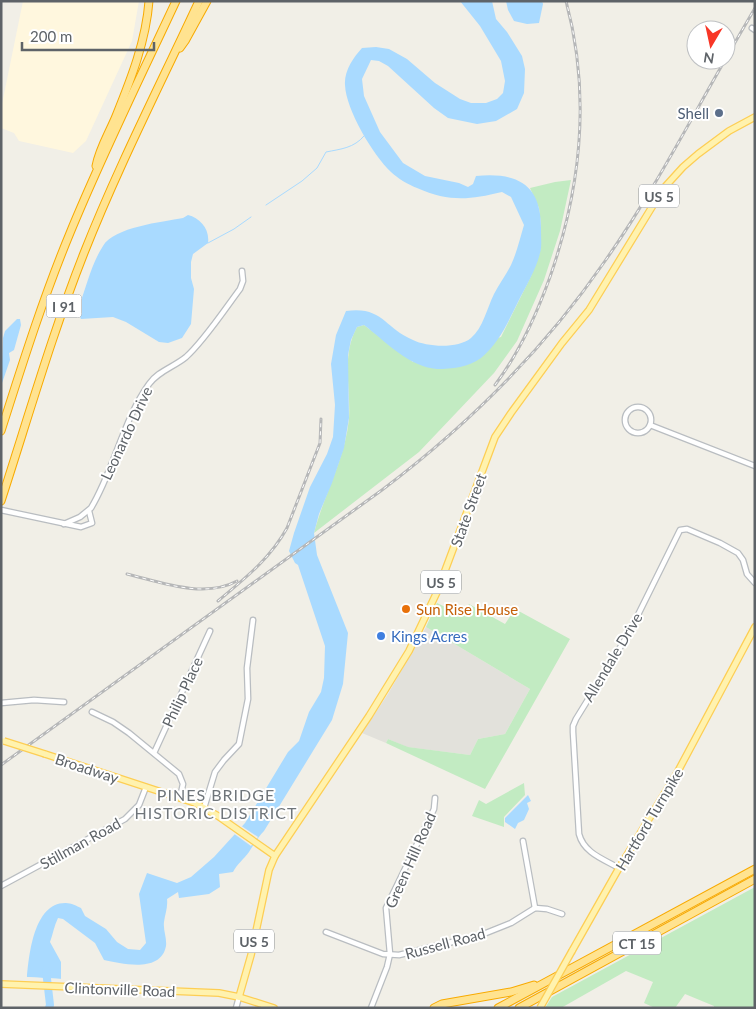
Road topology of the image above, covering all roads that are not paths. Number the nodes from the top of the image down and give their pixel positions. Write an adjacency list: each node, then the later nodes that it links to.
1 (149, 1): 7 (highway)
2 (176, 1): 7 (highway, I 91)
3 (199, 1): 5 (highway, I 91)
4 (207, 1): 5 (highway)
5 (174, 54): 12 (highway, I 91)
6 (755, 117): 30 (main road, State Street / US 5)
7 (94, 176): 10 (highway, I 91)
8 (242, 271): 14 (street, Leonardo Drive)
9 (650, 425): 9 (street); 11 (street)
10 (1, 431)
11 (755, 466)
12 (1, 501)
13 (1, 510): 15 (street)
14 (89, 511): 15 (street); 15 (street)
15 (64, 524)
16 (755, 583): 31 (street, Allendale Drive)
17 (253, 620): 28 (street)
18 (755, 627): 31 (main road, Hartford Turnpike)
19 (210, 631): 24 (street, Philip Place)
20 (64, 702): 21 (street)
21 (1, 703)
22 (92, 712): 24 (street)
23 (3, 740): 25 (main road, Broadway, bridge)
24 (154, 753): 26 (street)
25 (146, 787): 26 (main road, Broadway); 34 (street, Stillman Road)
26 (180, 798): 28 (main road, Broadway)
27 (435, 798): 38 (street, Green Hill Road)
28 (204, 808): 30 (main road, Broadway)
29 (523, 841): 35 (street)
30 (275, 856): 41 (main road, State Street / US 5)
31 (619, 868): 48 (main road, Hartford Turnpike, bridge)
32 (755, 869): 39 (highway, CT 15)
33 (755, 879): 47 (highway, CT 15)
34 (1, 886)
35 (534, 908): 36 (street); 38 (street, Russell Road)
36 (562, 914)
37 (326, 932): 38 (street, Russell Road)
38 (390, 954): 44 (street, Green Hill Road)
39 (551, 979): 45 (highway); 46 (highway, CT 15)
40 (1, 984): 41 (main road, Clintonville Road)
41 (239, 997): 42 (street, State Street); 43 (main road, Clintonville Road)
42 (236, 1008)
43 (274, 1008)
44 (370, 1008)
45 (434, 1008)
46 (498, 1008)
47 (519, 1008)
48 (540, 1008)

